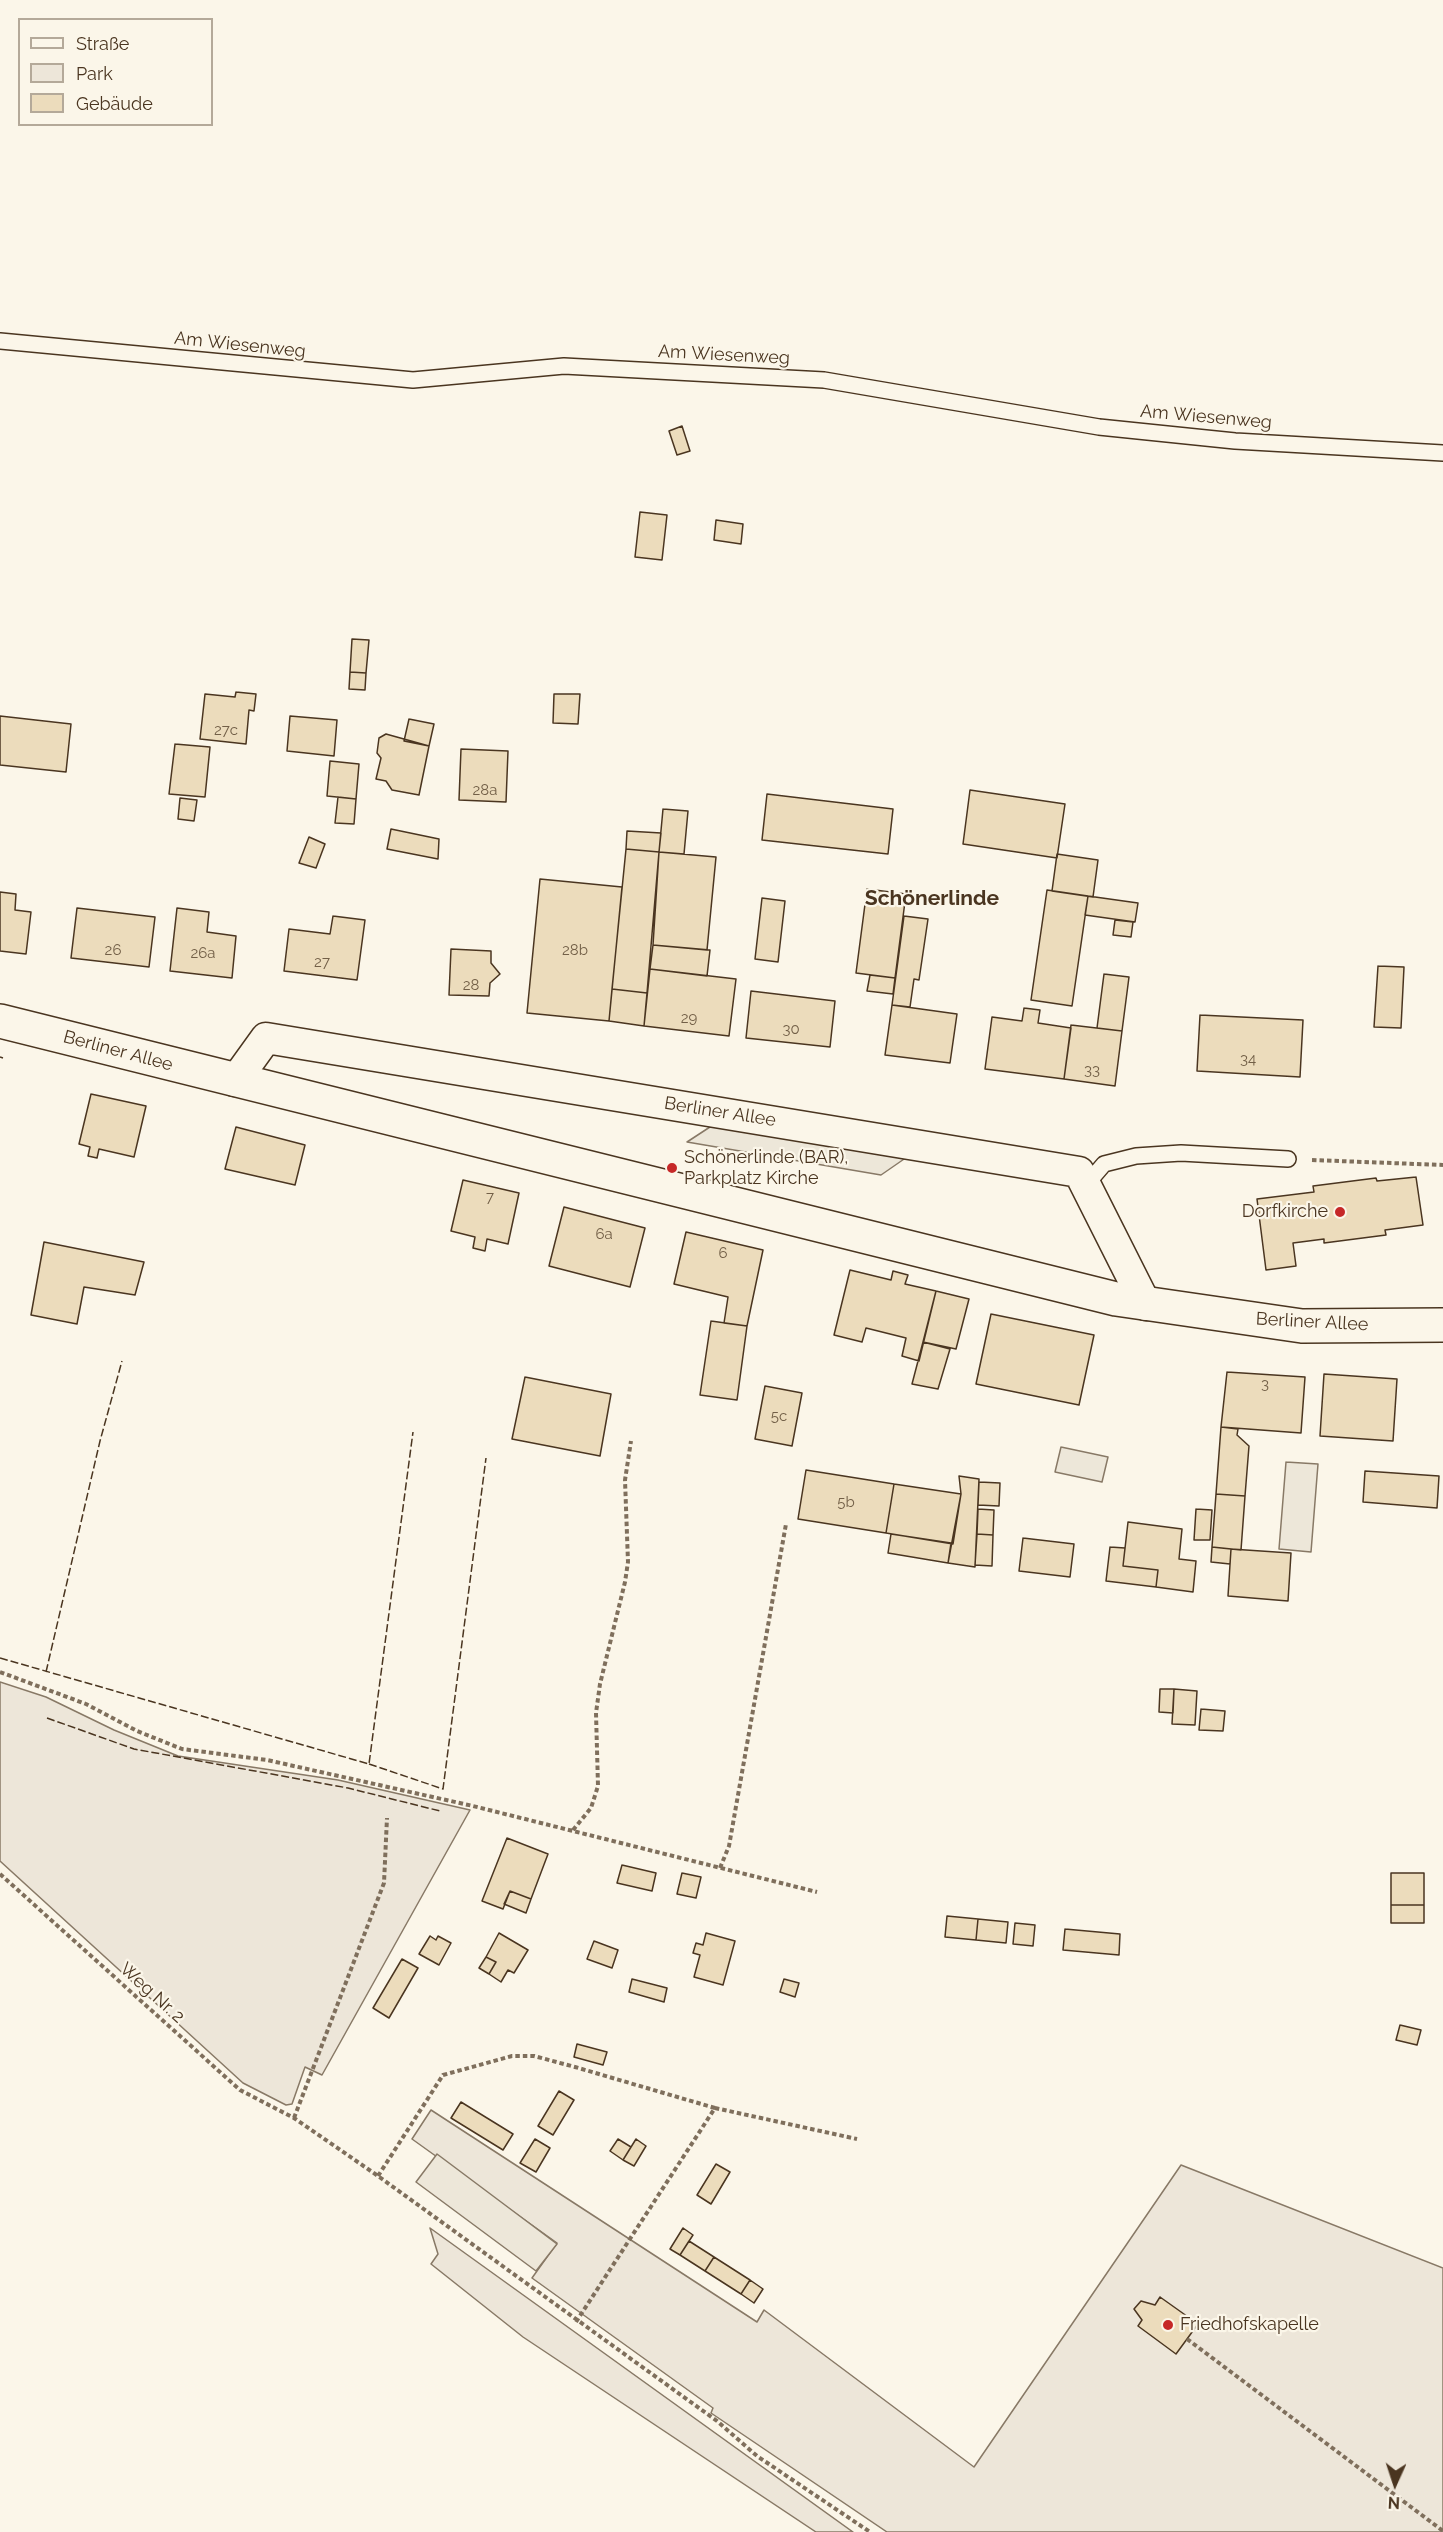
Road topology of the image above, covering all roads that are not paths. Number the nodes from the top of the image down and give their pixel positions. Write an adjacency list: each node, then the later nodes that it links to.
1 (0, 341): 2 (lane, Am Wiesenweg)
2 (1443, 453)
3 (0, 1021): 4 (main road, Berliner Allee)
4 (235, 1081): 6 (street, Berliner Allee); 7 (main road, Berliner Allee)
5 (1288, 1159): 6 (lane)
6 (1086, 1185): 7 (street, Berliner Allee)
7 (1146, 1305): 8 (main road, Berliner Allee)
8 (1443, 1325)

